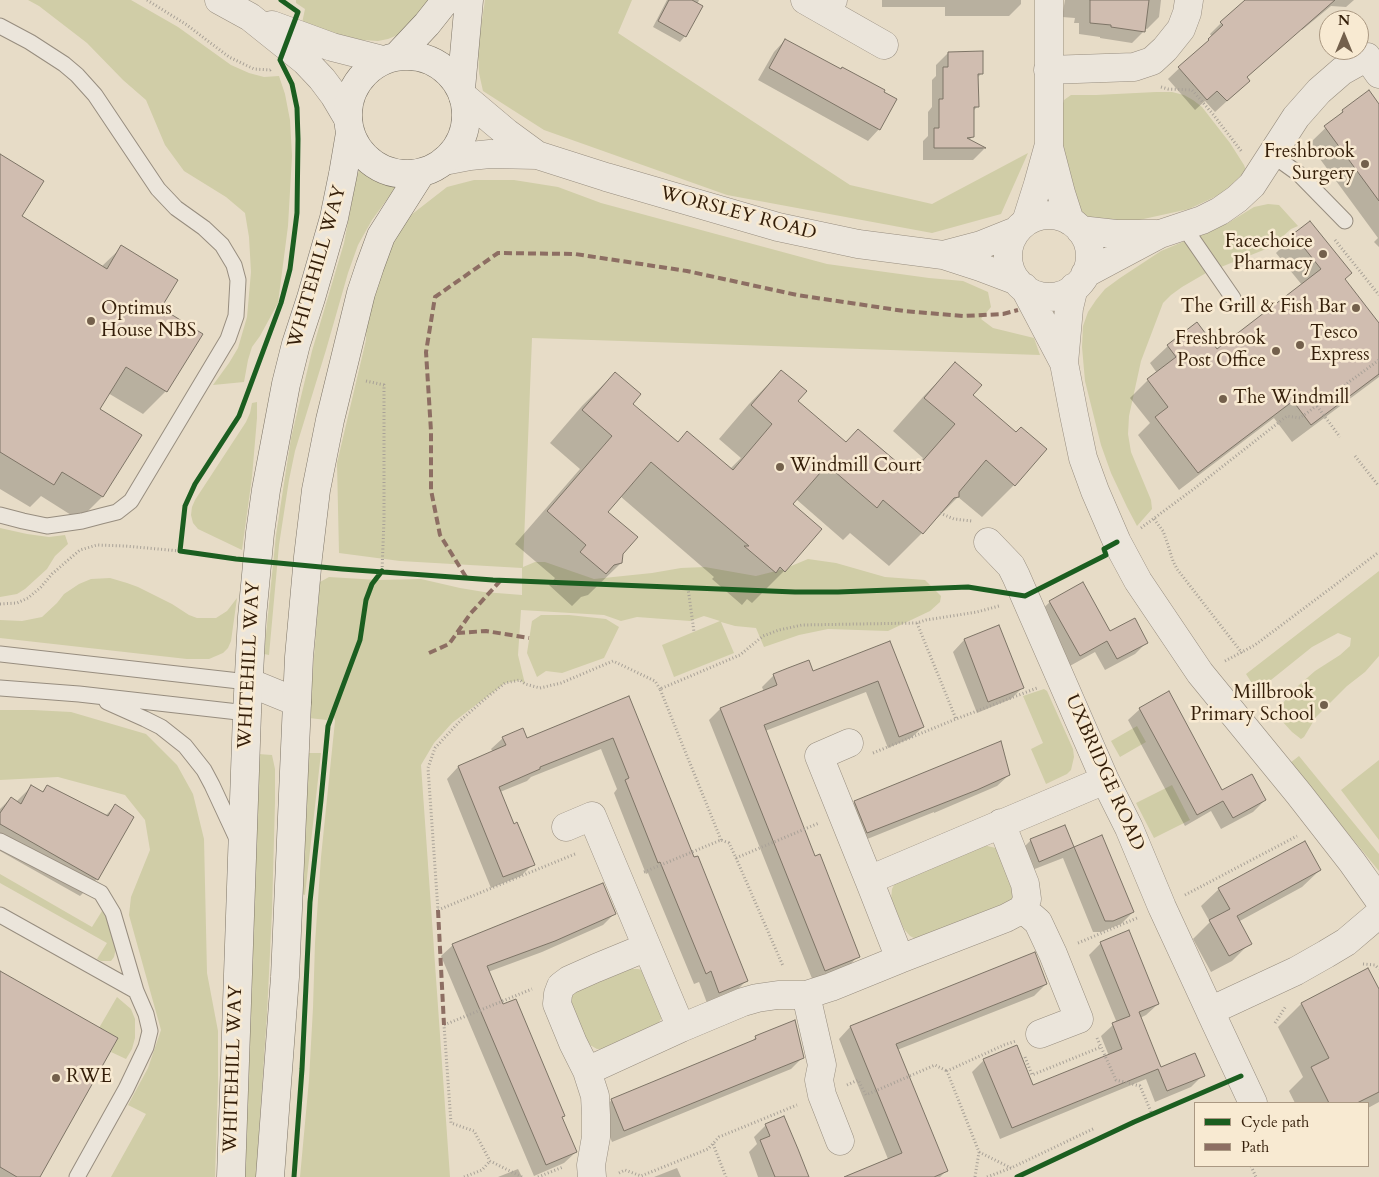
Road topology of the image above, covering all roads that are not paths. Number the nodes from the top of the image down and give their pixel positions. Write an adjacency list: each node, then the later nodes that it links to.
1 (219, 0): 7 (street)
2 (446, 0): 10 (street)
3 (469, 0): 13 (street)
4 (1048, 0): 12 (street)
5 (1189, 0): 12 (street)
6 (821, 4): 9 (street)
7 (250, 17): 10 (street); 14 (street)
8 (0, 26): 28 (lane)
9 (884, 45)
10 (390, 58): 13 (street); 14 (street)
11 (1375, 59): 17 (street)
12 (1048, 70): 15 (street)
13 (462, 92): 16 (street, WORSLEY ROAD); 18 (street)
14 (348, 125): 18 (street); 31 (street, WHITEHILL WAY)
15 (1048, 147): 20 (street); 21 (street)
16 (537, 155): 18 (street, WORSLEY ROAD); 23 (street, WORSLEY ROAD)
17 (1265, 164): 19 (lane); 22 (street)
18 (432, 167): 34 (street)
19 (1345, 221)
20 (1075, 226): 21 (street, WORSLEY ROAD); 22 (street, WORSLEY ROAD); 24 (street)
21 (1021, 227): 23 (street, WORSLEY ROAD); 25 (street)
22 (1172, 230): 24 (street, WORSLEY ROAD); 26 (lane)
23 (943, 255): 25 (street, WORSLEY ROAD)
24 (1080, 281): 25 (street, WORSLEY ROAD); 27 (street)
25 (1020, 284): 27 (street)
26 (1233, 298)
27 (1064, 363): 43 (street)
28 (0, 514)
29 (988, 542): 37 (street, UXBRIDGE ROAD)
30 (0, 654): 31 (lane)
31 (248, 682): 34 (street); 35 (street, WHITEHILL WAY)
32 (0, 688): 33 (lane)
33 (89, 695): 35 (lane); 41 (lane)
34 (297, 702): 35 (street); 60 (street)
35 (247, 713): 41 (street, WHITEHILL WAY)
36 (849, 743): 42 (street)
37 (1106, 780): 38 (street); 51 (street, UXBRIDGE ROAD)
38 (1001, 823): 42 (street); 44 (street)
39 (566, 827): 47 (street)
40 (0, 841): 49 (lane)
41 (241, 850): 59 (street, WHITEHILL WAY)
42 (869, 880): 48 (street)
43 (1379, 900)
44 (1023, 909): 48 (street); 53 (street)
45 (1379, 914): 51 (street)
46 (0, 915): 49 (lane)
47 (647, 947): 52 (street); 54 (street)
48 (900, 959): 50 (street)
49 (136, 991): 58 (lane)
50 (806, 995): 52 (street); 56 (street)
51 (1210, 1011): 55 (street, UXBRIDGE ROAD)
52 (681, 1028): 54 (street)
53 (1040, 1034)
54 (587, 1071): 57 (street)
55 (1253, 1102)
56 (840, 1141)
57 (605, 1175)
58 (77, 1177)
59 (231, 1177)
60 (270, 1177)

